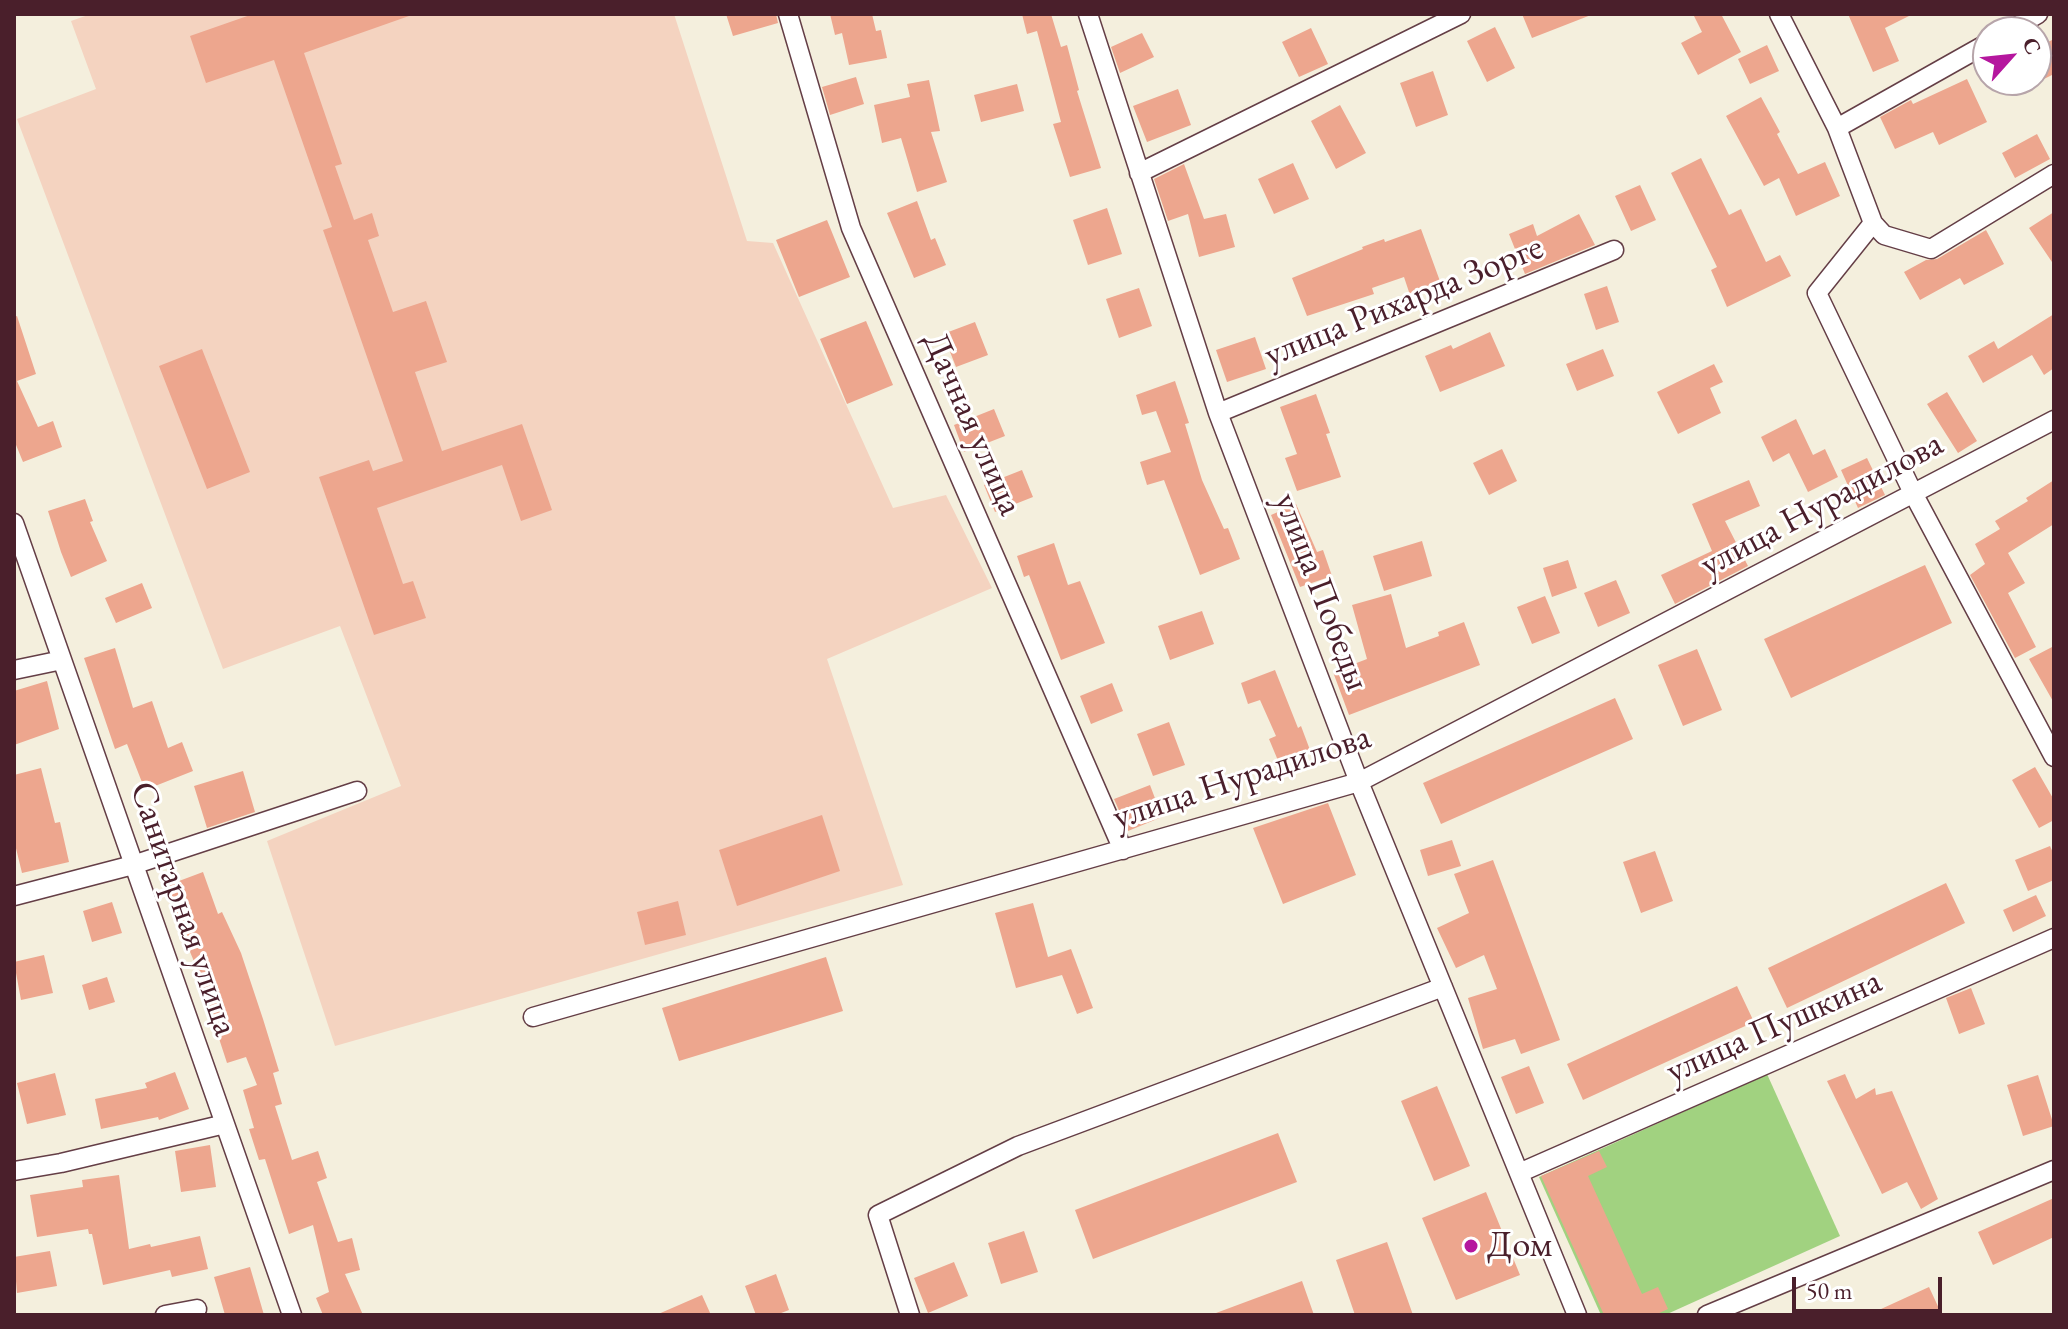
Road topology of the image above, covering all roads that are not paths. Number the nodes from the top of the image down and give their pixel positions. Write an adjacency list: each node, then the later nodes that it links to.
1 (788, 14): 22 (street, Дачная улица)
2 (1088, 14): 7 (street, улица Победы)
3 (1461, 14): 7 (street)
4 (1779, 14): 6 (street)
5 (1972, 52): 6 (street)
6 (1837, 128): 9 (street)
7 (1139, 173): 11 (street, улица Победы)
8 (2054, 174): 9 (street)
9 (1873, 223): 13 (street)
10 (1614, 250): 11 (street, улица Рихарда Зорге)
11 (1218, 413): 20 (street, улица Победы)
12 (2054, 420): 13 (street, улица Нурадилова)
13 (1913, 493): 18 (street); 20 (street, улица Нурадилова)
14 (14, 523): 15 (street, Санитарная улица)
15 (62, 660): 16 (street); 23 (street, Санитарная улица)
16 (14, 670)
17 (2054, 719): 18 (street)
18 (2037, 728): 19 (street)
19 (2054, 757)
20 (1359, 782): 22 (street, улица Нурадилова); 26 (street, улица Победы)
21 (357, 791): 23 (street)
22 (1123, 850): 27 (street, улица Нурадилова)
23 (133, 865): 24 (street); 28 (street, Санитарная улица)
24 (14, 896)
25 (2054, 938): 31 (street, улица Пушкина)
26 (1443, 987): 31 (street, улица Победы); 35 (street)
27 (533, 1017)
28 (225, 1124): 30 (street); 34 (street, Санитарная улица)
29 (2054, 1170): 37 (street)
30 (14, 1171)
31 (1519, 1173): 36 (street, улица Победы)
32 (197, 1309): 33 (street)
33 (165, 1315)
34 (292, 1315)
35 (910, 1315)
36 (1577, 1315)
37 (1707, 1315)

